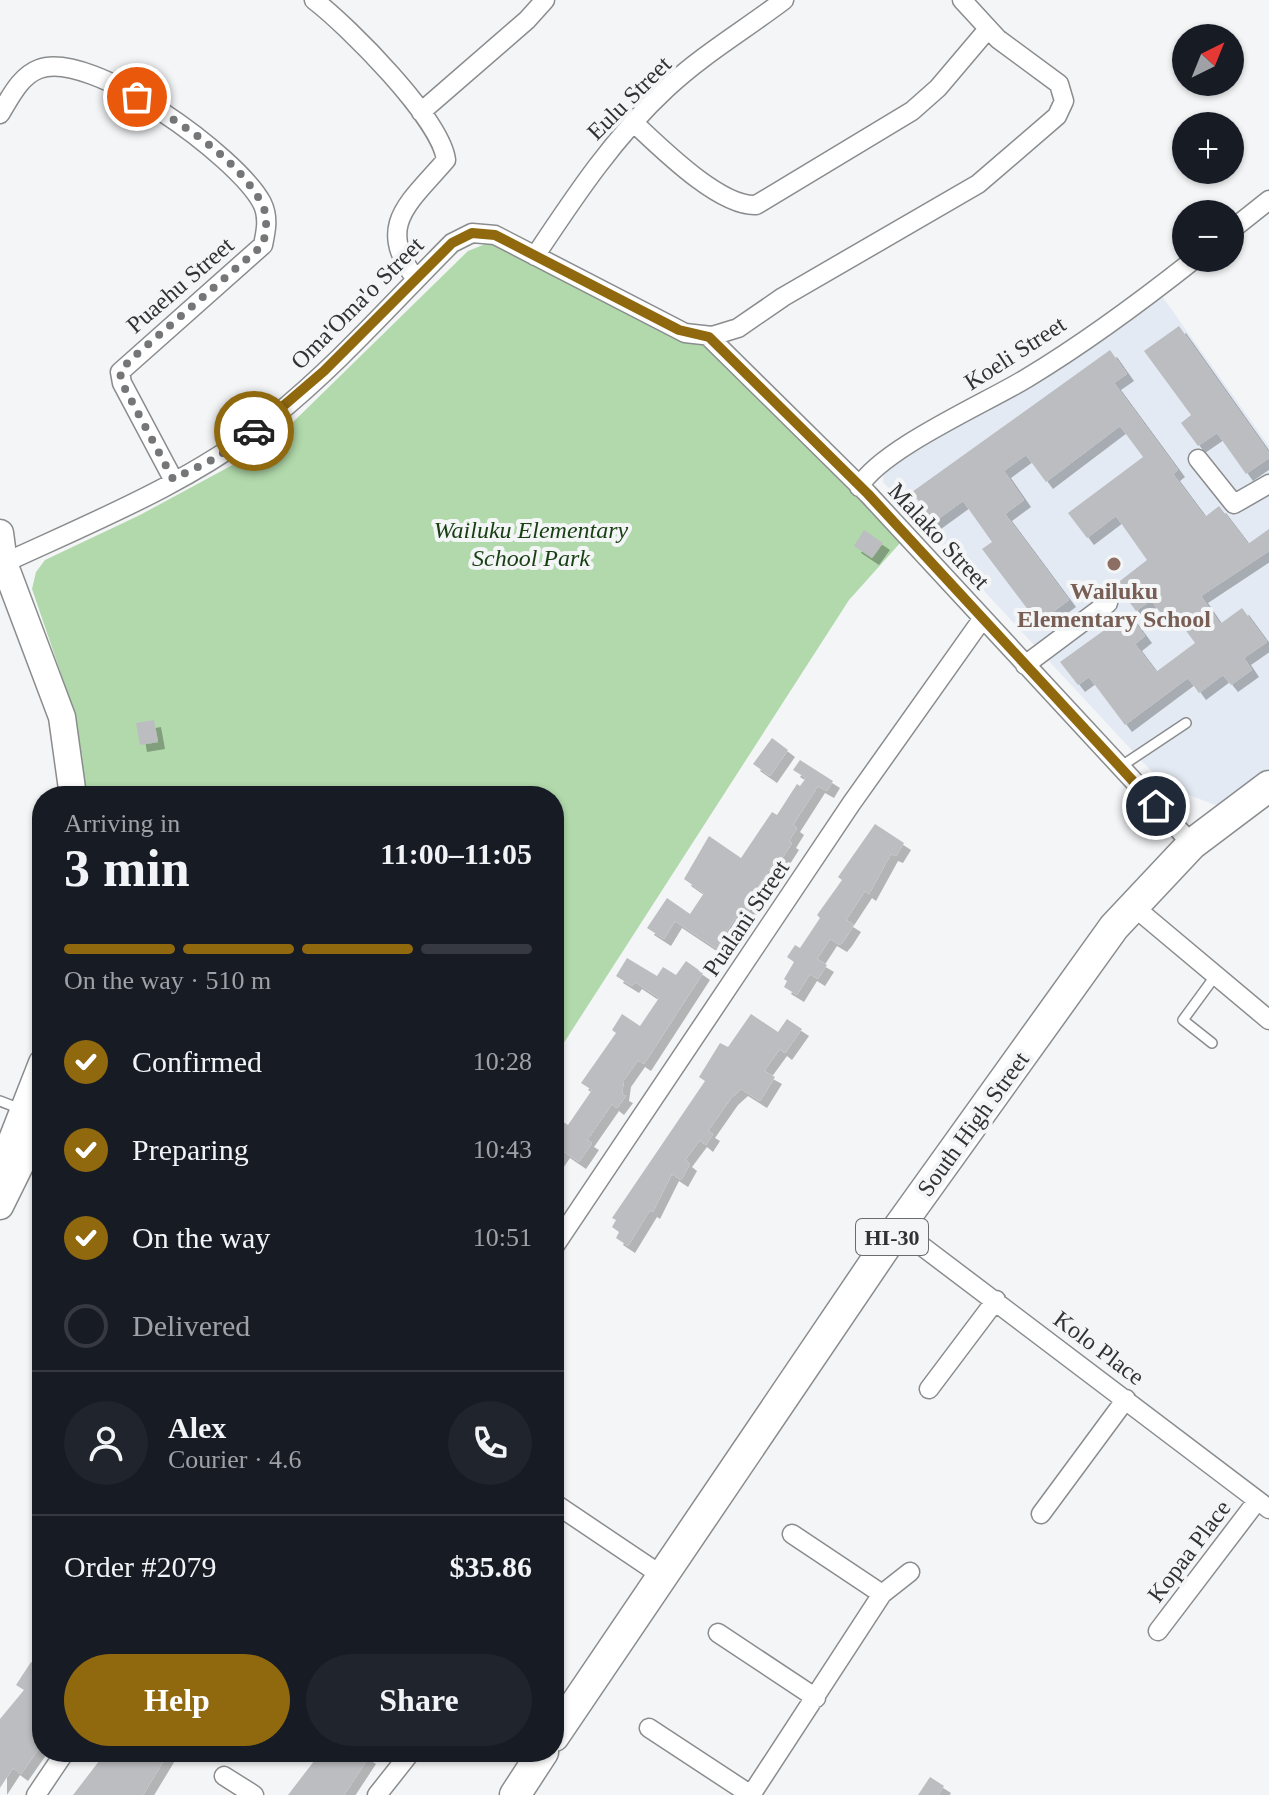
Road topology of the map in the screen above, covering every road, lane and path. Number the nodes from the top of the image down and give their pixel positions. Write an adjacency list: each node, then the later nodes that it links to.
1 (545, 0): 6 (street)
2 (784, 0): 8 (street, Eulu Street)
3 (962, 0): 5 (street)
4 (320, 2): 6 (street)
5 (988, 29): 8 (street); 14 (street)
6 (421, 112): 13 (street)
7 (0, 114): 16 (street, Puaehu Street)
8 (633, 122): 11 (street, Eulu Street)
9 (1269, 200): 10 (street)
10 (1244, 220)
11 (535, 256): 13 (street, Oma'Oma'o Street); 14 (street)
12 (1176, 272): 18 (street, Koeli Street)
13 (416, 279): 16 (street, Oma'Oma'o Street)
14 (709, 337): 18 (street, Malako Street)
15 (1198, 459): 17 (street)
16 (173, 479): 20 (street, Oma'Oma'o Street)
17 (1269, 484)
18 (859, 487): 22 (street, Malako Street)
19 (0, 533): 20 (street)
20 (1, 562): 26 (street)
21 (1108, 603): 23 (street)
22 (983, 618): 23 (street, Malako Street); 40 (street, Pualani Street)
23 (1025, 665): 25 (street, Malako Street)
24 (1186, 723): 25 (lane)
25 (1120, 767): 28 (street, Malako Street)
26 (72, 786)
27 (1269, 786): 28 (main road, South High Street / HI-30)
28 (1192, 844): 29 (main road, South High Street / HI-30)
29 (1133, 906): 30 (street); 39 (main road, South High Street / HI-30)
30 (1216, 975): 31 (street); 32 (lane)
31 (1269, 1020)
32 (1212, 1043)
33 (32, 1088): 37 (street)
34 (0, 1101): 35 (lane)
35 (18, 1108)
36 (32, 1141): 38 (street)
37 (0, 1170)
38 (0, 1206)
39 (898, 1228): 41 (street, Kolo Place); 49 (main road, South High Street / HI-30)
40 (564, 1232)
41 (996, 1300): 42 (street); 43 (street, Kolo Place)
42 (929, 1389)
43 (1126, 1399): 44 (street, Kolo Place); 46 (street)
44 (1263, 1505): 51 (street, Kopaa Place)
45 (564, 1510): 49 (street)
46 (1041, 1514)
47 (792, 1534): 50 (street)
48 (910, 1572): 50 (street)
49 (661, 1575): 54 (main road, HI-30)
50 (882, 1594): 53 (street)
51 (1158, 1631)
52 (718, 1633): 53 (street)
53 (816, 1698): 64 (street)
54 (564, 1721)
55 (649, 1728): 64 (street)
56 (58, 1762): 60 (street)
57 (403, 1762): 62 (street)
58 (536, 1762): 63 (main road)
59 (224, 1776): 61 (street)
60 (36, 1795)
61 (254, 1795)
62 (377, 1795)
63 (515, 1795)
64 (751, 1795)

